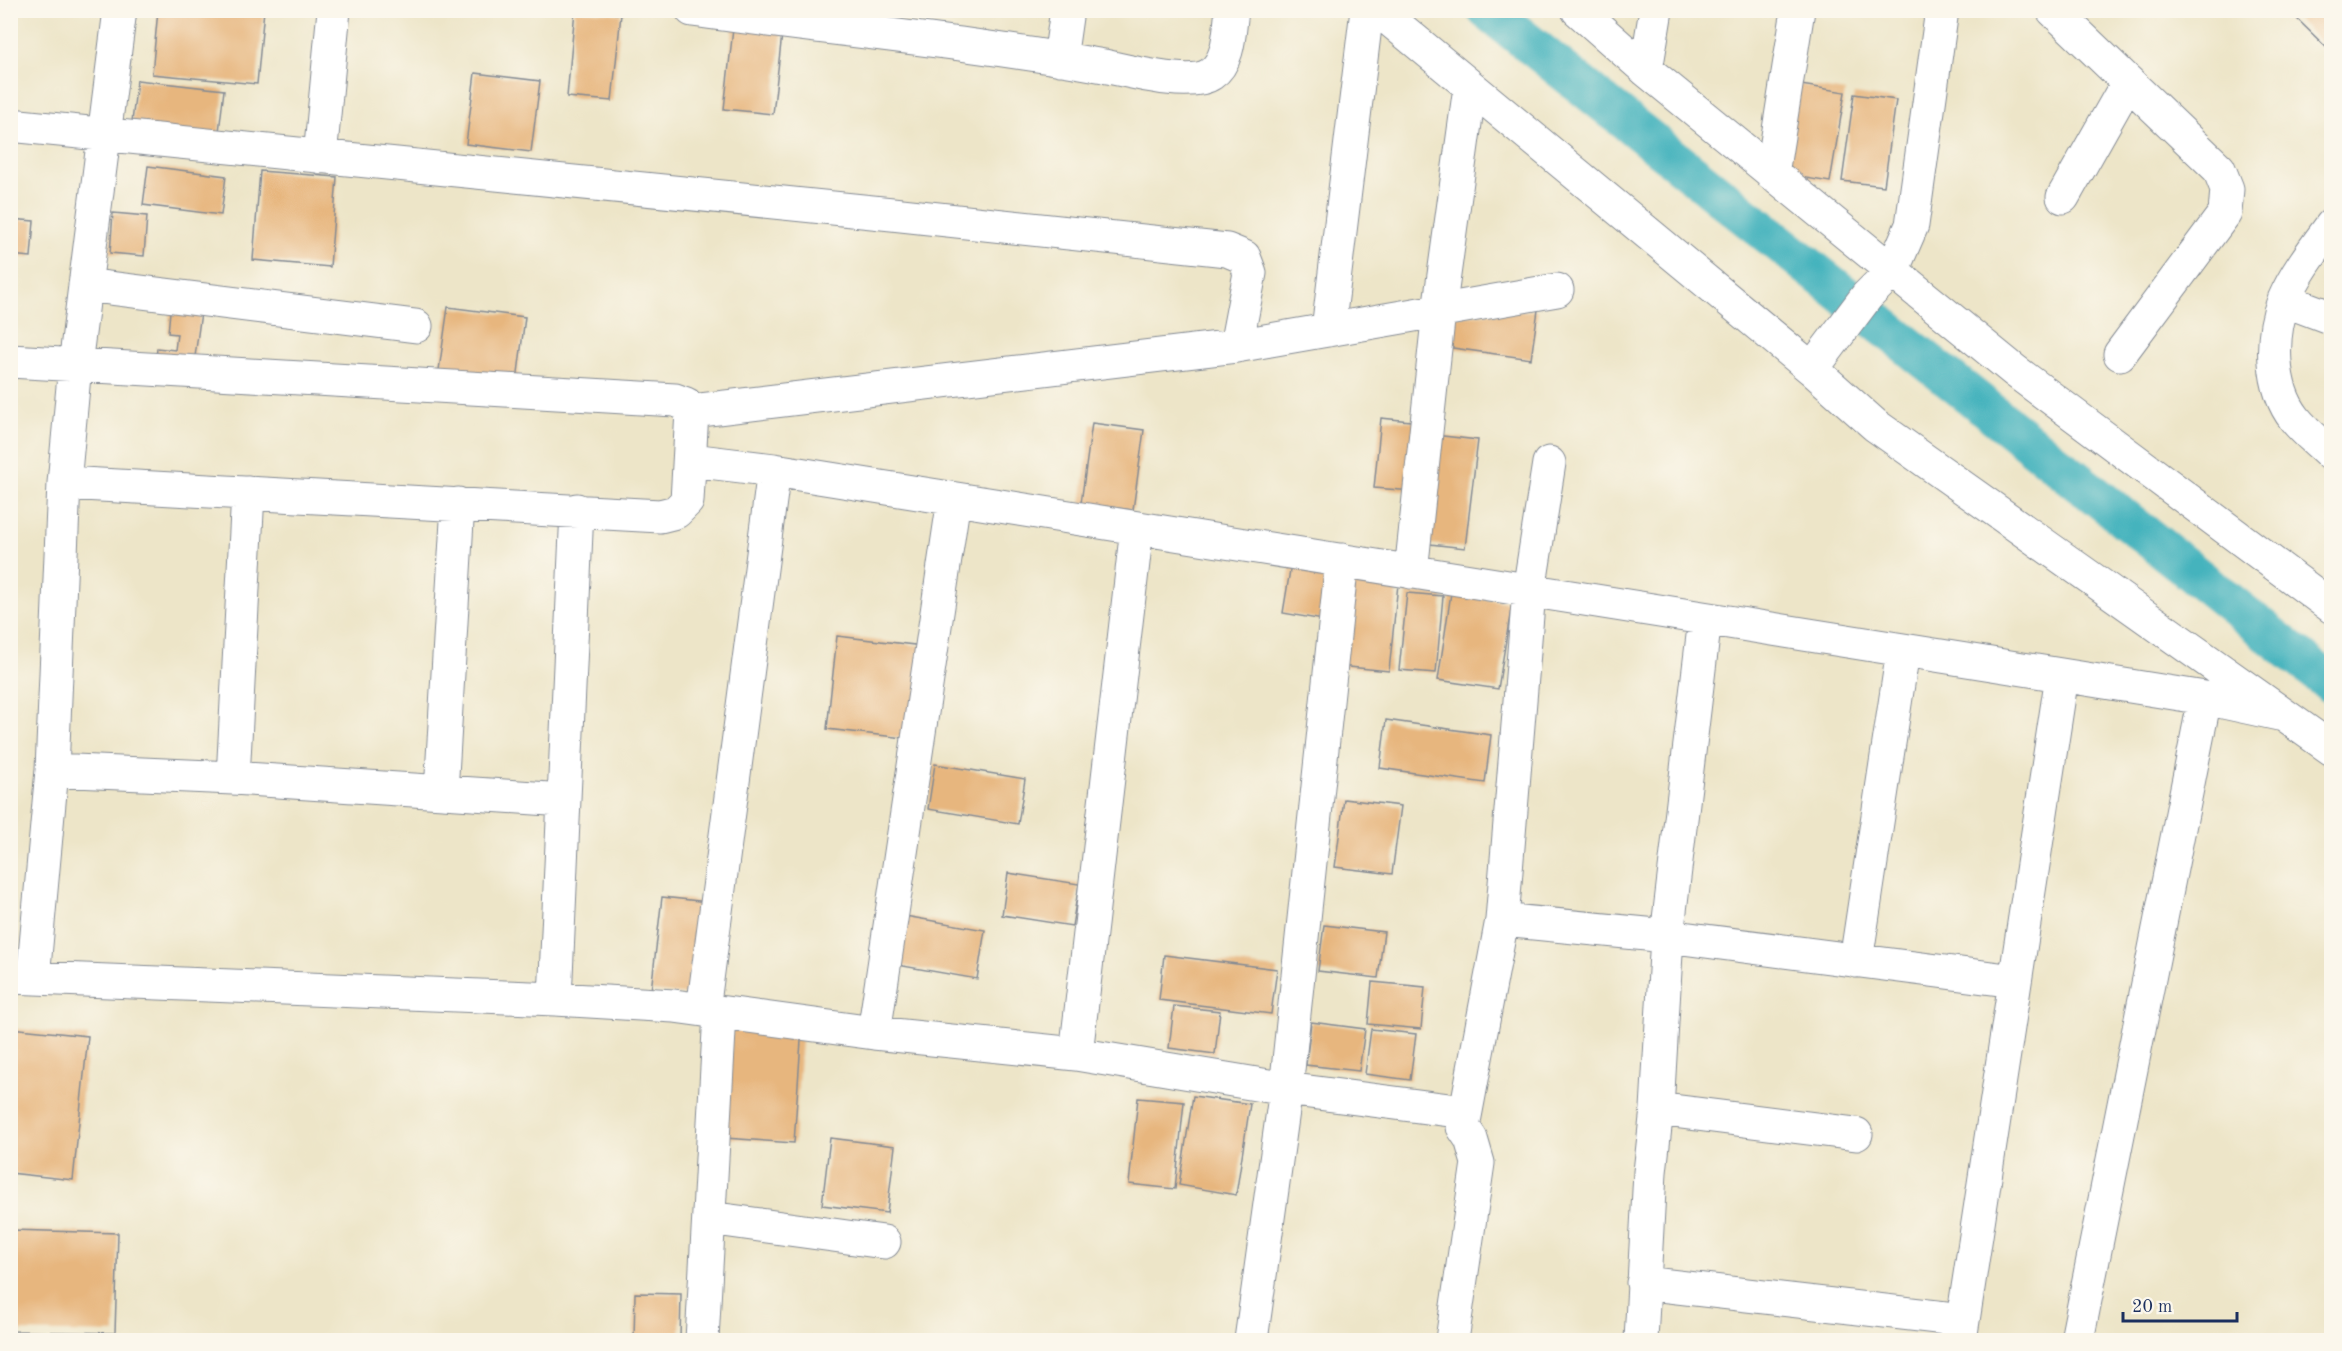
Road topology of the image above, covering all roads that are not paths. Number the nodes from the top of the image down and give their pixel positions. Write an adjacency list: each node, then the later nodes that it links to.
1 (120, 10): 19 (street)
2 (334, 10): 20 (street)
3 (1066, 10): 14 (street)
4 (1232, 10): 14 (street)
5 (1367, 10): 31 (street)
6 (1378, 10): 17 (street)
7 (1578, 10): 15 (street)
8 (1656, 10): 15 (street)
9 (1798, 10): 21 (street)
10 (1942, 10): 24 (street)
11 (2053, 10): 16 (street)
12 (699, 11): 13 (street)
13 (889, 23): 14 (street)
14 (1060, 59)
15 (1646, 69): 21 (street)
16 (2128, 82): 22 (street); 33 (street)
17 (1470, 87): 28 (street); 36 (street)
18 (10, 125): 19 (street)
19 (104, 133): 20 (street); 25 (street)
20 (320, 157): 32 (street)
21 (1772, 174): 24 (street)
22 (2062, 197)
23 (2331, 225): 27 (street)
24 (1892, 271): 36 (street); 51 (street)
25 (85, 285): 30 (street); 35 (street)
26 (1557, 290): 28 (street)
27 (2284, 300): 29 (street); 38 (street)
28 (1439, 311): 31 (street); 49 (street)
29 (2331, 318)
30 (416, 326)
31 (1328, 330): 32 (street)
32 (1236, 346): 37 (street)
33 (2120, 354)
34 (10, 361): 35 (street)
35 (75, 365): 37 (street); 42 (street)
36 (1812, 369): 56 (street)
37 (693, 411): 39 (street)
38 (2331, 455)
39 (691, 460): 41 (street); 46 (street)
40 (1549, 463): 50 (street)
41 (774, 470): 44 (street); 68 (street)
42 (64, 483): 43 (street); 58 (street)
43 (248, 493): 45 (street); 59 (street)
44 (954, 499): 47 (street); 69 (street)
45 (458, 504): 46 (street); 60 (street)
46 (577, 510): 61 (street)
47 (1137, 528): 48 (street); 70 (street)
48 (1342, 560): 49 (street); 71 (street)
49 (1411, 572): 50 (street)
50 (1529, 591): 52 (street); 62 (street)
51 (2331, 607)
52 (1706, 619): 53 (street); 63 (street)
53 (1903, 651): 54 (street); 64 (street)
54 (2062, 676): 55 (street); 66 (street)
55 (2205, 699): 56 (street); 83 (street)
56 (2279, 714): 57 (street)
57 (2331, 749)
58 (52, 770): 59 (street); 65 (street)
59 (233, 778): 60 (street)
60 (441, 792): 61 (street)
61 (564, 800): 67 (street)
62 (1502, 920): 63 (street); 73 (street)
63 (1667, 936): 64 (street); 72 (street)
64 (1856, 961): 66 (street)
65 (22, 977): 67 (street)
66 (2015, 981): 78 (street)
67 (555, 999): 68 (street)
68 (711, 1011): 69 (street); 75 (street)
69 (874, 1033): 70 (street)
70 (1076, 1054): 71 (street)
71 (1286, 1089): 73 (street); 80 (street)
72 (1658, 1109): 74 (street); 77 (street)
73 (1465, 1112): 81 (street)
74 (1856, 1134)
75 (709, 1218): 76 (street); 79 (street)
76 (884, 1242)
77 (1643, 1283): 78 (street); 82 (street)
78 (1961, 1330)
79 (702, 1341)
80 (1251, 1341)
81 (1452, 1341)
82 (1641, 1341)
83 (2078, 1341)

